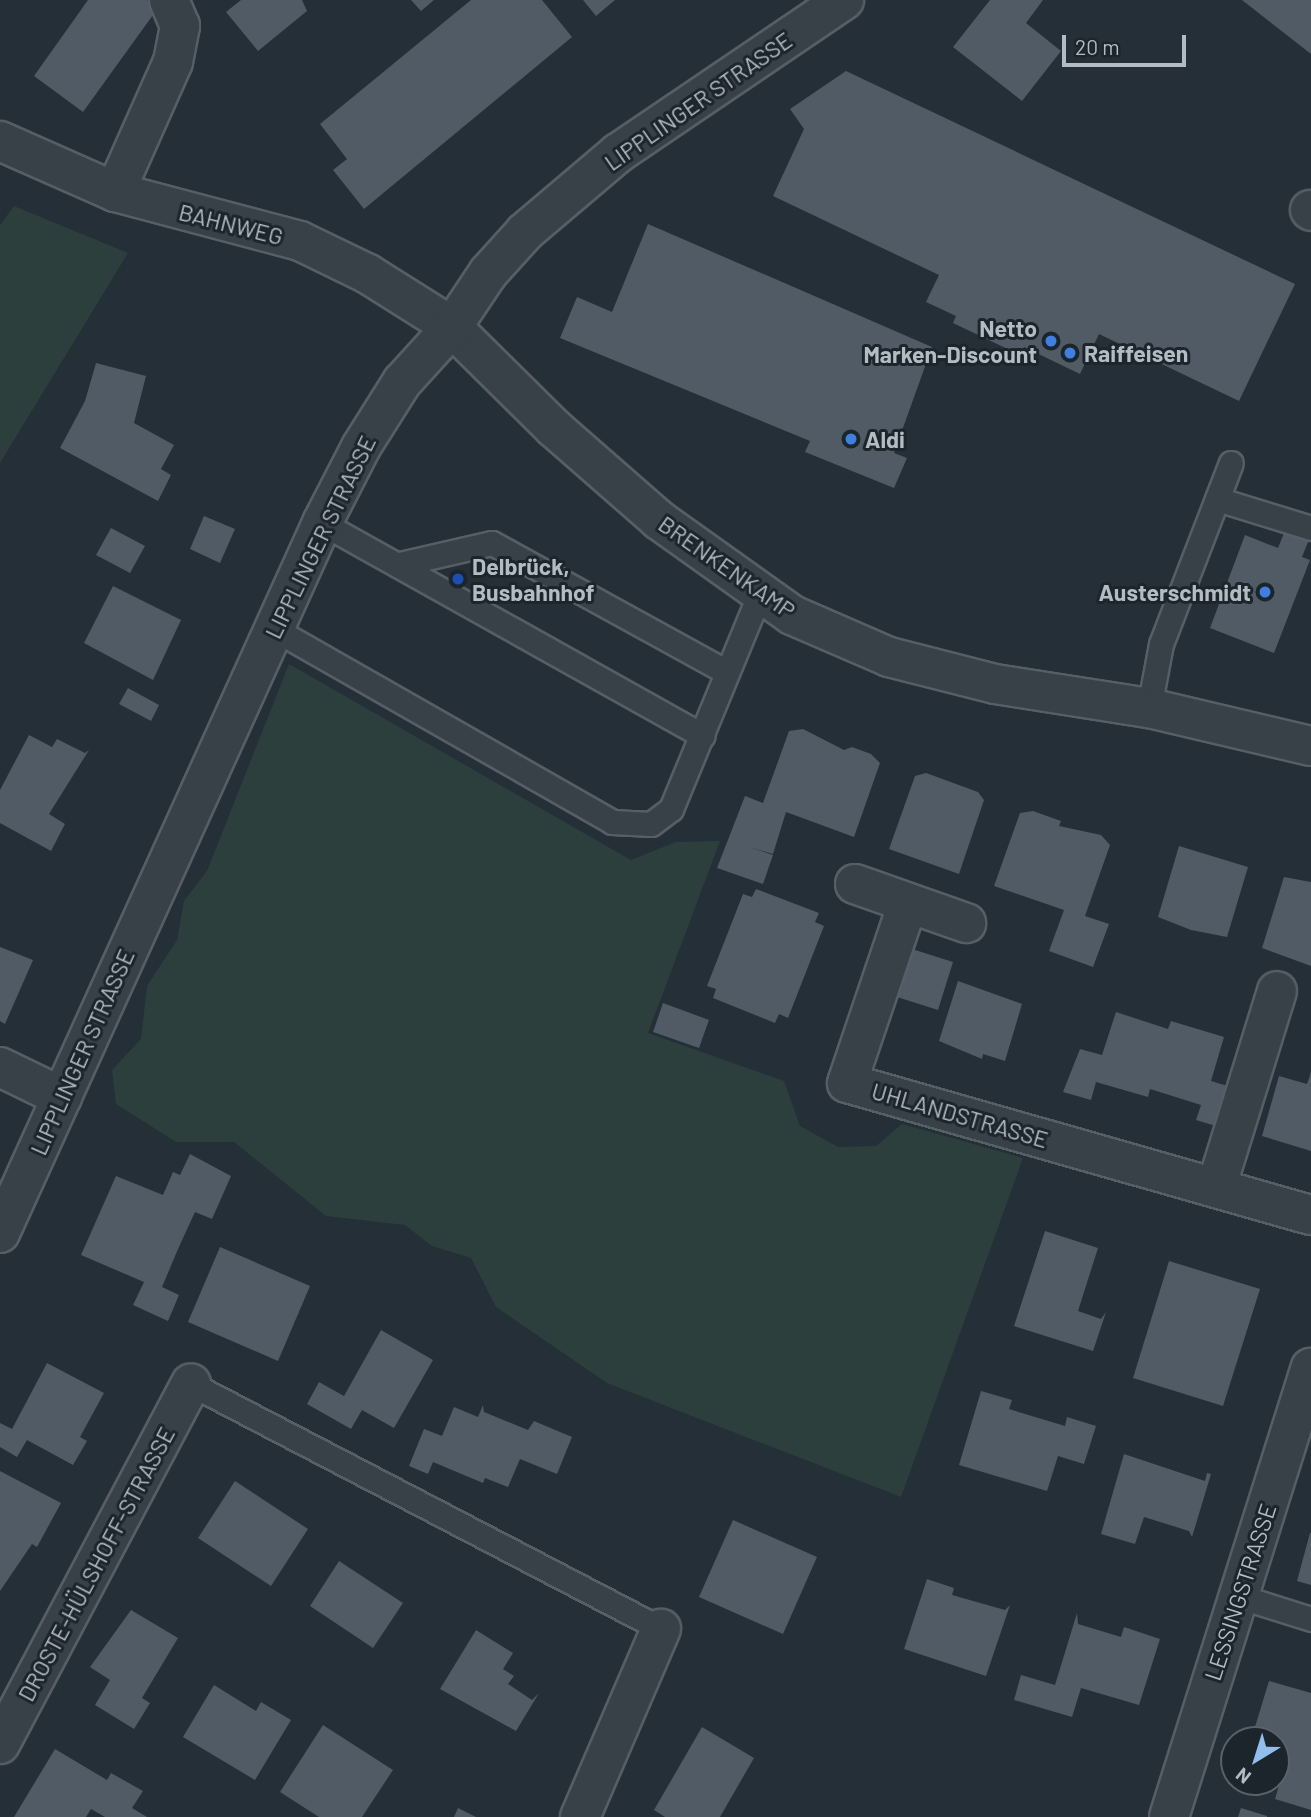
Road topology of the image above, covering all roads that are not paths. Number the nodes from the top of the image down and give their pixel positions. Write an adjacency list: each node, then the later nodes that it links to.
1 (169, 0): 4 (street)
2 (844, 0): 5 (street, LIPPLINGER STRASSE)
3 (0, 141): 4 (street, BAHNWEG)
4 (115, 192): 5 (street, BAHNWEG)
5 (452, 327): 8 (street, LIPPLINGER STRASSE); 11 (street, BRENKENKAMP)
6 (1231, 463): 7 (lane)
7 (1217, 499): 9 (lane); 14 (lane)
8 (323, 523): 10 (lane); 12 (street, LIPPLINGER STRASSE)
9 (1311, 528)
10 (400, 565): 13 (lane); 15 (lane)
11 (759, 595): 13 (lane); 14 (street, BRENKENKAMP)
12 (276, 629): 15 (lane); 22 (street, LIPPLINGER STRASSE)
13 (727, 672): 15 (lane)
14 (1149, 708): 16 (street, BRENKENKAMP)
15 (703, 736)
16 (1311, 747)
17 (855, 884): 18 (street)
18 (908, 903): 19 (street); 23 (street, UHLANDSTRASSE)
19 (966, 923)
20 (1277, 991): 23 (street)
21 (0, 1067): 22 (street)
22 (62, 1097): 25 (street, LIPPLINGER STRASSE)
23 (1216, 1188): 24 (street, UHLANDSTRASSE)
24 (1311, 1215)
25 (0, 1233)
26 (1311, 1368): 28 (street, LESSINGSTRASSE)
27 (191, 1384): 30 (lane); 31 (street, DROSTE-HÜLSHOFF-STRASSE)
28 (1238, 1596): 29 (lane); 33 (street, LESSINGSTRASSE)
29 (1311, 1619)
30 (661, 1629): 32 (street)
31 (0, 1744)
32 (580, 1817)
33 (1169, 1817)

